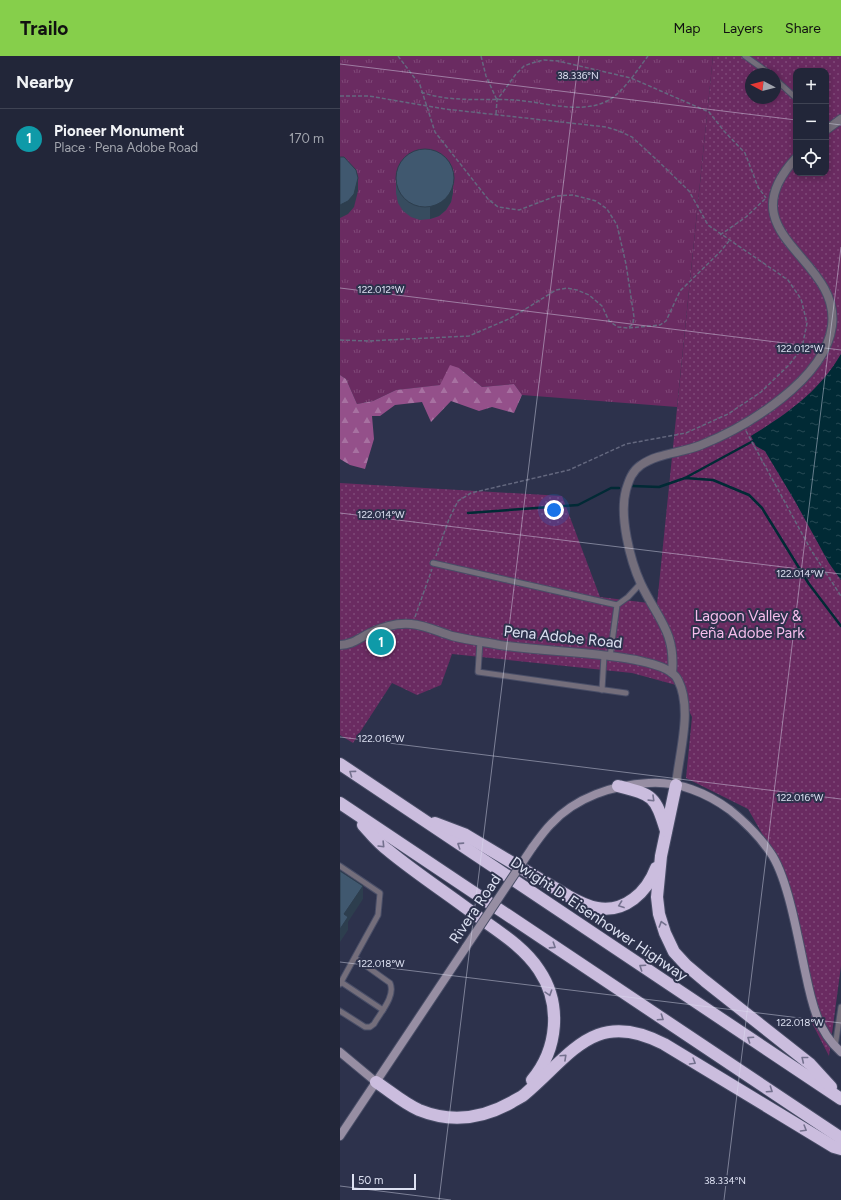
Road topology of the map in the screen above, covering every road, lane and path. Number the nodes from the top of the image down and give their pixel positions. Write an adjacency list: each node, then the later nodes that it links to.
1 (398, 56): 8 (path)
2 (482, 56): 11 (path)
3 (648, 56): 6 (path)
4 (746, 56): 5 (lane)
5 (762, 68)
6 (631, 78): 11 (path); 11 (path); 17 (path)
7 (781, 84): 9 (lane)
8 (421, 92): 11 (path); 12 (path)
9 (793, 95)
10 (340, 96): 12 (path)
11 (497, 100): 13 (path)
12 (426, 106): 13 (path); 20 (path)
13 (496, 114): 18 (path)
14 (841, 119): 15 (street)
15 (829, 128)
16 (793, 161): 17 (street)
17 (769, 199): 18 (path); 24 (street)
18 (720, 235): 19 (path)
19 (729, 241): 20 (path); 23 (path)
20 (628, 328): 21 (path)
21 (340, 340)
22 (749, 437): 25 (path)
23 (434, 563): 26 (lane); 27 (path)
24 (641, 583): 26 (lane); 31 (street)
25 (841, 596)
26 (617, 605): 30 (lane)
27 (412, 624): 28 (street, Pena Adobe Road); 29 (street, Pena Adobe Road)
28 (480, 641): 30 (street, Pena Adobe Road); 32 (lane)
29 (340, 645)
30 (607, 656): 31 (street, Pena Adobe Road); 32 (lane)
31 (672, 673): 35 (street)
32 (602, 690): 33 (lane)
33 (626, 693)
34 (340, 764): 38 (highway, Dwight D. Eisenhower Highway, one-way to 34)
35 (676, 785): 36 (street, Rivera Road); 39 (highway); 47 (street, Rivera Road)
36 (618, 786): 39 (highway, one-way to 39); 49 (street, Rivera Road, bridge)
37 (342, 805): 51 (highway, one-way to 51); 53 (highway, one-way to 53)
38 (413, 815): 40 (highway, one-way to 38); 50 (highway, Dwight D. Eisenhower Highway, one-way to 38)
39 (666, 832): 40 (highway)
40 (661, 856): 50 (highway, one-way to 40)
41 (340, 866): 42 (lane)
42 (355, 958): 43 (lane); 45 (lane)
43 (341, 983): 45 (lane)
44 (841, 1007): 47 (lane)
45 (383, 1010): 46 (lane)
46 (340, 1011)
47 (839, 1047)
48 (340, 1052): 49 (street)
49 (376, 1082): 51 (highway); 52 (street, Rivera Road)
50 (841, 1098)
51 (514, 1100): 54 (highway, one-way to 54)
52 (340, 1136)
53 (841, 1138)
54 (841, 1149)

